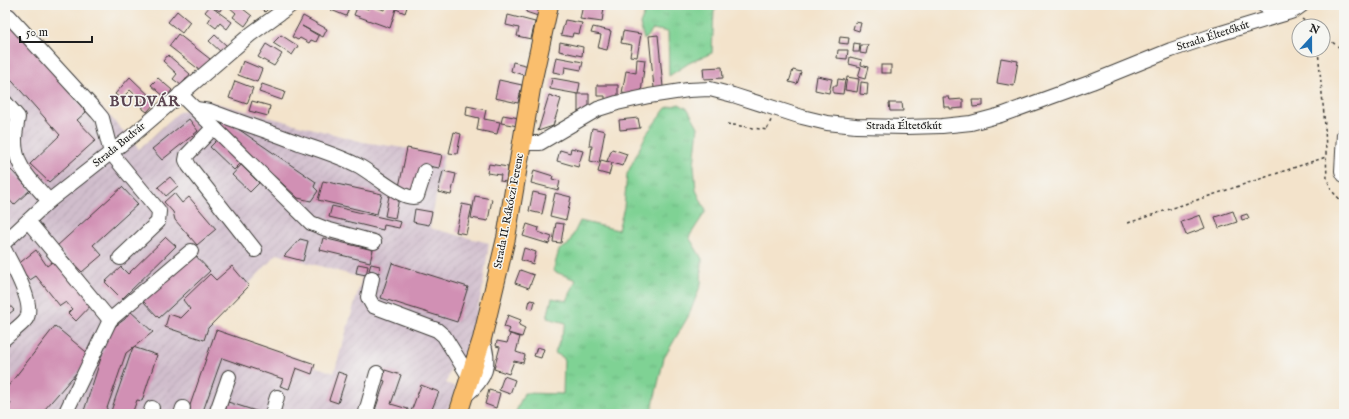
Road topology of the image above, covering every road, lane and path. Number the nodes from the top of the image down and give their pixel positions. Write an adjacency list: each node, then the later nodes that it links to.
1 (291, 5): 10 (street, Strada Budvár)
2 (549, 5): 17 (main road, Strada II. Rákóczi Ferenc)
3 (1263, 5): 6 (street)
4 (1302, 5): 6 (street, Strada Éltetőkút)
5 (5, 14): 18 (street)
6 (1284, 14): 12 (street, Strada Éltetőkút)
7 (1331, 41): 8 (path)
8 (1344, 51)
9 (1319, 58): 19 (path)
10 (180, 94): 13 (street); 18 (street, Strada Budvár)
11 (5, 102): 22 (street)
12 (776, 109): 14 (path); 17 (street, Strada Éltetőkút)
13 (196, 110): 15 (street); 20 (street)
14 (727, 124)
15 (213, 128): 27 (street); 28 (street)
16 (1344, 134): 21 (street)
17 (522, 143): 35 (main road, Strada II. Rákóczi Ferenc)
18 (111, 153): 22 (street, Strada Budvár); 31 (street)
19 (1326, 157): 23 (path); 25 (path)
20 (425, 171)
21 (1344, 175)
22 (49, 201): 24 (street, Strada Budvár)
23 (1344, 204)
24 (28, 221): 26 (street, Strada Budvár); 33 (street)
25 (1128, 223)
26 (5, 242)
27 (374, 242)
28 (255, 250)
29 (5, 251): 34 (street)
30 (190, 251): 33 (street)
31 (120, 258)
32 (372, 278): 38 (street)
33 (110, 320): 41 (street)
34 (5, 338)
35 (482, 339): 38 (main road, Strada II. Rákóczi Ferenc); 39 (street)
36 (377, 373): 44 (street)
37 (229, 377): 42 (street)
38 (470, 378): 39 (main road, Strada II. Rákóczi Ferenc)
39 (464, 396): 45 (main road, Strada II. Rákóczi Ferenc)
40 (277, 397): 43 (street)
41 (65, 414)
42 (216, 414)
43 (272, 414)
44 (370, 414)
45 (458, 414)

